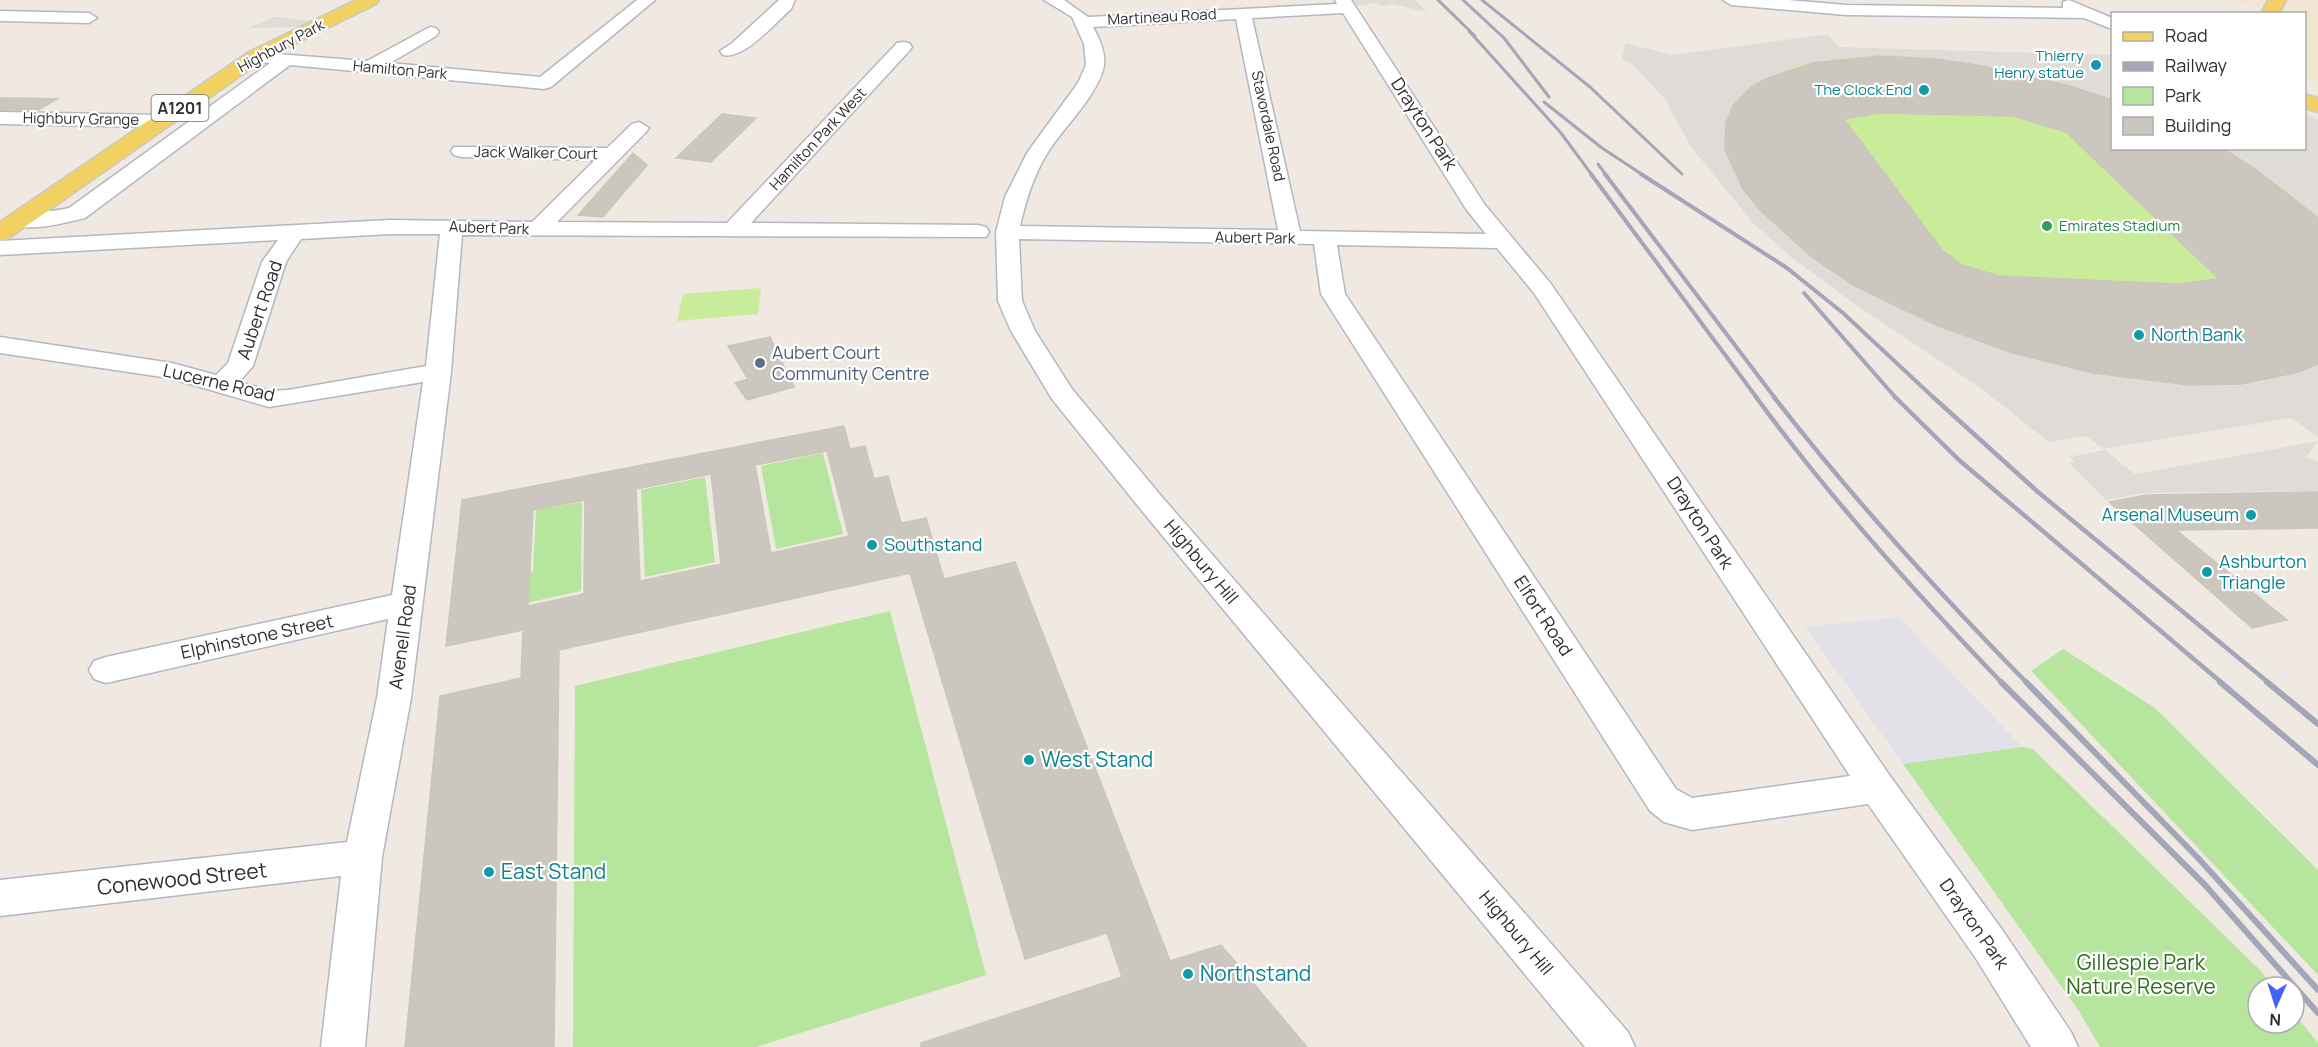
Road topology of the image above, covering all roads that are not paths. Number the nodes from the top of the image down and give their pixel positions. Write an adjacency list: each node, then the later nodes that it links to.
1 (27, 0): 11 (street)
2 (370, 0): 18 (main road, Highbury Park / A1201)
3 (647, 0): 20 (street, Hamilton Park)
4 (787, 0): 17 (street)
5 (1052, 0): 12 (street)
6 (1731, 0): 10 (street)
7 (2058, 0): 10 (street)
8 (1346, 4): 9 (street, Martineau Road); 34 (street, Drayton Park)
9 (1243, 13): 12 (street, Martineau Road); 32 (street, Stavordale Road)
10 (2088, 14): 14 (street)
11 (0, 15): 13 (street)
12 (1079, 17): 30 (street, Highbury Hill)
13 (89, 18)
14 (2111, 24)
15 (430, 32): 20 (street)
16 (903, 47): 28 (street, Hamilton Park West)
17 (729, 51)
18 (256, 56): 19 (street, Hamilton Park); 22 (main road, Highbury Park / A1201)
19 (286, 59): 20 (street, Hamilton Park); 31 (street, Highbury Park)
20 (370, 67)
21 (0, 118): 22 (street, Highbury Grange)
22 (161, 121): 31 (main road, Highbury Park / A1201)
23 (639, 128): 25 (street)
24 (461, 151): 25 (street, Jack Walker Court)
25 (611, 154): 27 (street)
26 (456, 227): 27 (street, Aubert Park); 29 (street, Aubert Park); 36 (street, Avenell Road)
27 (536, 230): 28 (street, Aubert Park)
28 (733, 230): 30 (street, Aubert Park)
29 (294, 232): 31 (street, Aubert Park); 37 (street, Aubert Road)
30 (993, 232): 32 (street, Aubert Park); 44 (street, Highbury Hill)
31 (4, 233)
32 (1291, 239): 33 (street, Aubert Park)
33 (1325, 240): 34 (street, Aubert Park); 40 (street, Elfort Road)
34 (1502, 241): 40 (street, Drayton Park)
35 (0, 345): 37 (street, Lucerne Road)
36 (438, 372): 37 (street, Lucerne Road); 38 (street, Avenell Road)
37 (222, 384)
38 (407, 603): 39 (street, Elphinstone Street); 41 (street, Avenell Road)
39 (106, 670)
40 (1877, 787): 45 (street, Drayton Park)
41 (363, 857): 42 (street, Conewood Street); 43 (street, Avenell Road)
42 (0, 898)
43 (344, 1047)
44 (1613, 1047)
45 (2056, 1047)

